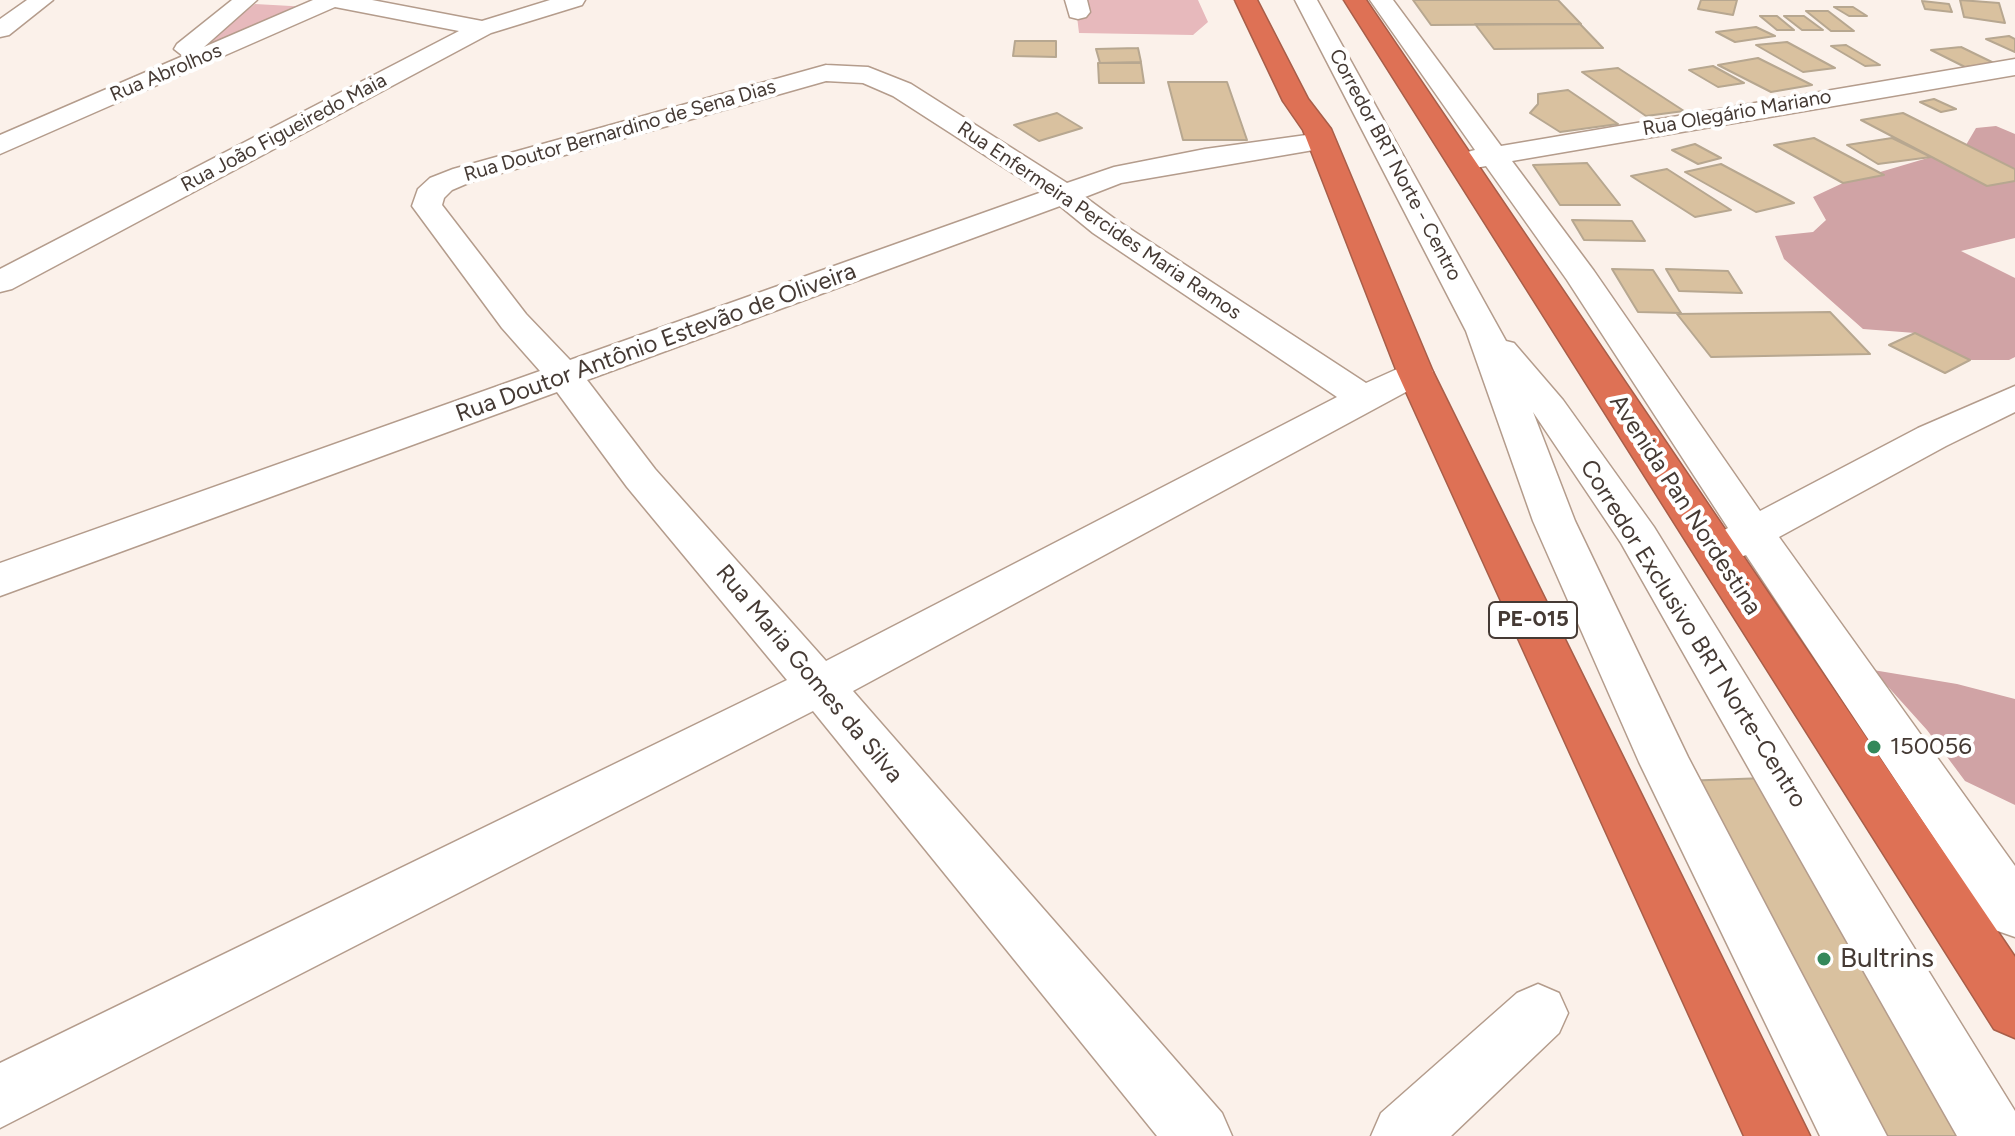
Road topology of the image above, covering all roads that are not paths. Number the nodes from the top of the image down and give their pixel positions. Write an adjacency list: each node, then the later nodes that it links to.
1 (42, 0): 11 (street)
2 (246, 0): 14 (street)
3 (333, 0): 10 (street); 14 (street, Rua Abrolhos)
4 (574, 0): 10 (street, Rua João Figueiredo Maia)
5 (1246, 0): 15 (highway, PE-015)
6 (1272, 0): 15 (highway, PE-015)
7 (1306, 0): 21 (street, Corredor BRT Norte - Centro)
8 (1355, 0): 17 (highway, Avenida Pan Nordestina)
9 (1381, 0): 17 (street)
10 (483, 28): 20 (street, Rua João Figueiredo Maia)
11 (0, 30)
12 (2015, 67): 17 (street, Rua Olegário Mariano)
13 (826, 73): 18 (street, Rua Enfermeira Percides Maria Ramos); 19 (street, Rua Doutor Bernardino de Sena Dias)
14 (147, 81): 16 (street, Rua Abrolhos)
15 (1319, 135): 18 (street, Rua Doutor Antônio Estevão de Oliveira); 22 (highway, PE-015)
16 (0, 145)
17 (1478, 159): 26 (highway, Avenida Pan Nordestina)
18 (1063, 195): 23 (street, Rua Doutor Antônio Estevão de Oliveira); 24 (street, Rua Enfermeira Percides Maria Ramos)
19 (427, 206): 23 (street, Rua Maria Gomes da Silva)
20 (0, 282)
21 (1484, 331): 36 (street); 37 (street, Corredor Exclusivo BRT Norte-Centro)
22 (1415, 372): 24 (street); 35 (highway, PE-015)
23 (565, 377): 27 (street, Rua Doutor Antônio Estevão de Oliveira); 28 (street, Rua Maria Gomes da Silva)
24 (1362, 397): 28 (street)
25 (2015, 397): 26 (street)
26 (1734, 543): 29 (street); 30 (highway, Avenida Pan Nordestina)
27 (0, 580)
28 (820, 686): 32 (street); 33 (street, Rua Maria Gomes da Silva)
29 (2015, 912)
30 (2015, 1009)
31 (1538, 1013): 34 (street)
32 (0, 1096)
33 (1199, 1136)
34 (1404, 1136)
35 (1777, 1136)
36 (1854, 1136)
37 (1993, 1136)

